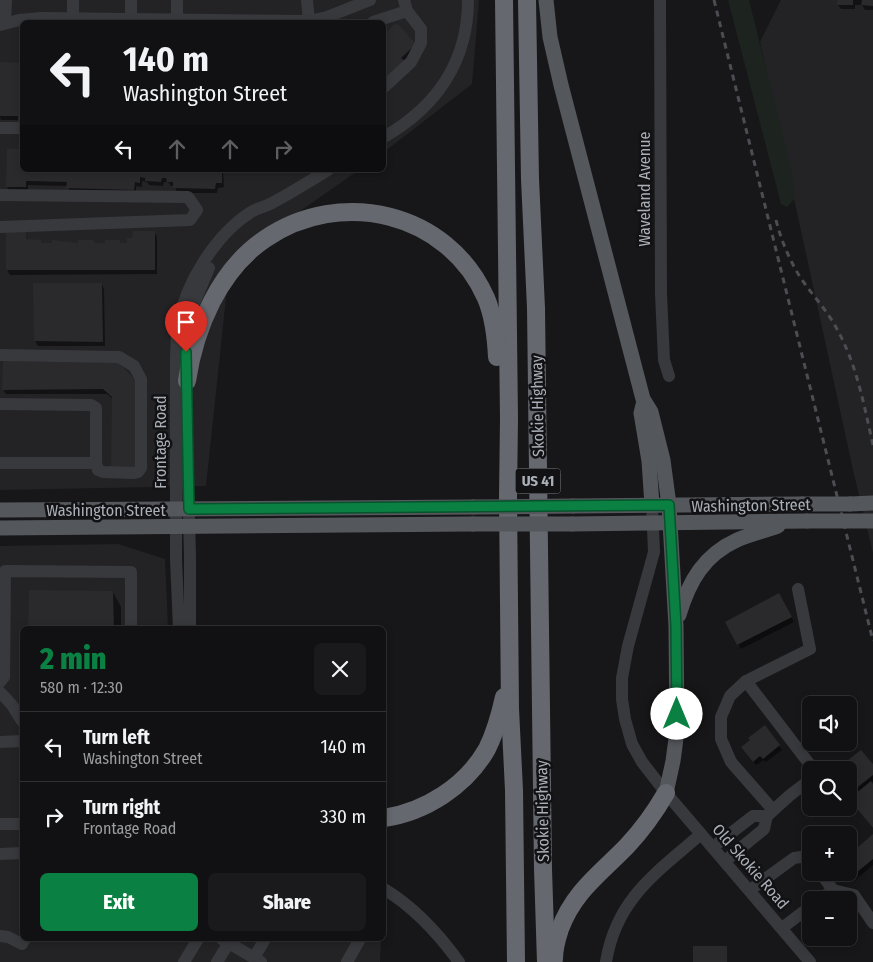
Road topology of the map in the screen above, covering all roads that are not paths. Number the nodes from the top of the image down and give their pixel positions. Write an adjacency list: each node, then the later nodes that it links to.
1 (6, 0): 22 (street)
2 (72, 0): 13 (street)
3 (131, 0): 16 (street)
4 (177, 0): 17 (street)
5 (307, 0): 18 (street)
6 (468, 0): 26 (street)
7 (504, 0): 38 (highway, Skokie Highway / US 41)
8 (527, 0): 95 (highway, Skokie Highway / US 41)
9 (546, 0): 34 (main road)
10 (660, 0): 32 (street, Waveland Avenue)
11 (366, 1): 19 (street)
12 (405, 6): 20 (street); 23 (street)
13 (73, 19): 14 (street); 15 (street)
14 (42, 20)
15 (92, 20)
16 (131, 20): 17 (street)
17 (177, 20)
18 (309, 20)
19 (328, 20)
20 (377, 20)
21 (20, 22): 22 (street)
22 (3, 24)
23 (386, 85)
24 (0, 128): 25 (street)
25 (20, 128)
26 (386, 136)
27 (325, 172): 29 (street, Frontage Road)
28 (0, 195): 30 (street)
29 (271, 204): 33 (street, Frontage Road); 42 (street, Frontage Road)
30 (0, 226)
31 (0, 355): 37 (street)
32 (669, 376)
33 (187, 381): 38 (highway); 42 (street, Frontage Road)
34 (643, 399): 40 (main road); 41 (main road)
35 (0, 404): 37 (street)
36 (0, 463): 37 (street)
37 (96, 463)
38 (508, 497): 55 (highway, Skokie Highway / US 41)
39 (873, 503): 41 (main road, Washington Street, bridge)
40 (652, 505): 41 (main road, Washington Street); 42 (main road, Washington Street, bridge); 46 (street, Old Skokie Road)
41 (669, 505): 47 (main road)
42 (183, 509): 43 (main road, Washington Street); 48 (street, Frontage Road)
43 (0, 510)
44 (873, 521): 45 (main road, Washington Street, bridge)
45 (790, 522): 47 (main road, Washington Street); 54 (main road)
46 (653, 523): 47 (main road, Washington Street); 48 (main road, Washington Street, bridge); 64 (street, Old Skokie Road)
47 (670, 523): 54 (main road)
48 (183, 527): 49 (main road, Washington Street); 52 (street, Frontage Road); 53 (street, Frontage Road)
49 (0, 528)
50 (798, 589): 56 (street)
51 (131, 626): 57 (street)
52 (179, 626)
53 (190, 626)
54 (676, 626): 64 (main road)
55 (510, 647): 66 (highway); 94 (highway, Skokie Highway / US 41)
56 (746, 681): 62 (street); 65 (street)
57 (0, 682)
58 (0, 692): 59 (street)
59 (20, 718)
60 (20, 741): 61 (street)
61 (0, 742)
62 (807, 761)
63 (802, 787): 65 (street)
64 (666, 793): 69 (street, Old Skokie Road); 96 (highway)
65 (770, 813): 70 (street); 74 (street)
66 (386, 818)
67 (0, 824): 68 (street)
68 (20, 824)
69 (701, 834): 70 (street, Old Skokie Road); 97 (street)
70 (713, 847): 74 (street, Old Skokie Road)
71 (20, 853): 72 (street)
72 (0, 854)
73 (802, 858): 77 (street)
74 (725, 861): 77 (street, Old Skokie Road)
75 (826, 881): 78 (street)
76 (386, 890): 93 (street)
77 (750, 890): 81 (street, Old Skokie Road)
78 (833, 890): 80 (street)
79 (802, 913): 81 (street)
80 (873, 923)
81 (782, 928): 98 (street, Old Skokie Road)
82 (0, 936): 83 (street)
83 (24, 941)
84 (197, 941): 90 (street)
85 (227, 941): 91 (street)
86 (229, 941): 89 (street)
87 (264, 941): 89 (street)
88 (359, 941): 92 (street)
89 (258, 960)
90 (184, 962)
91 (217, 962)
92 (347, 962)
93 (459, 962)
94 (516, 962)
95 (546, 962)
96 (554, 962)
97 (606, 962)
98 (810, 962)

